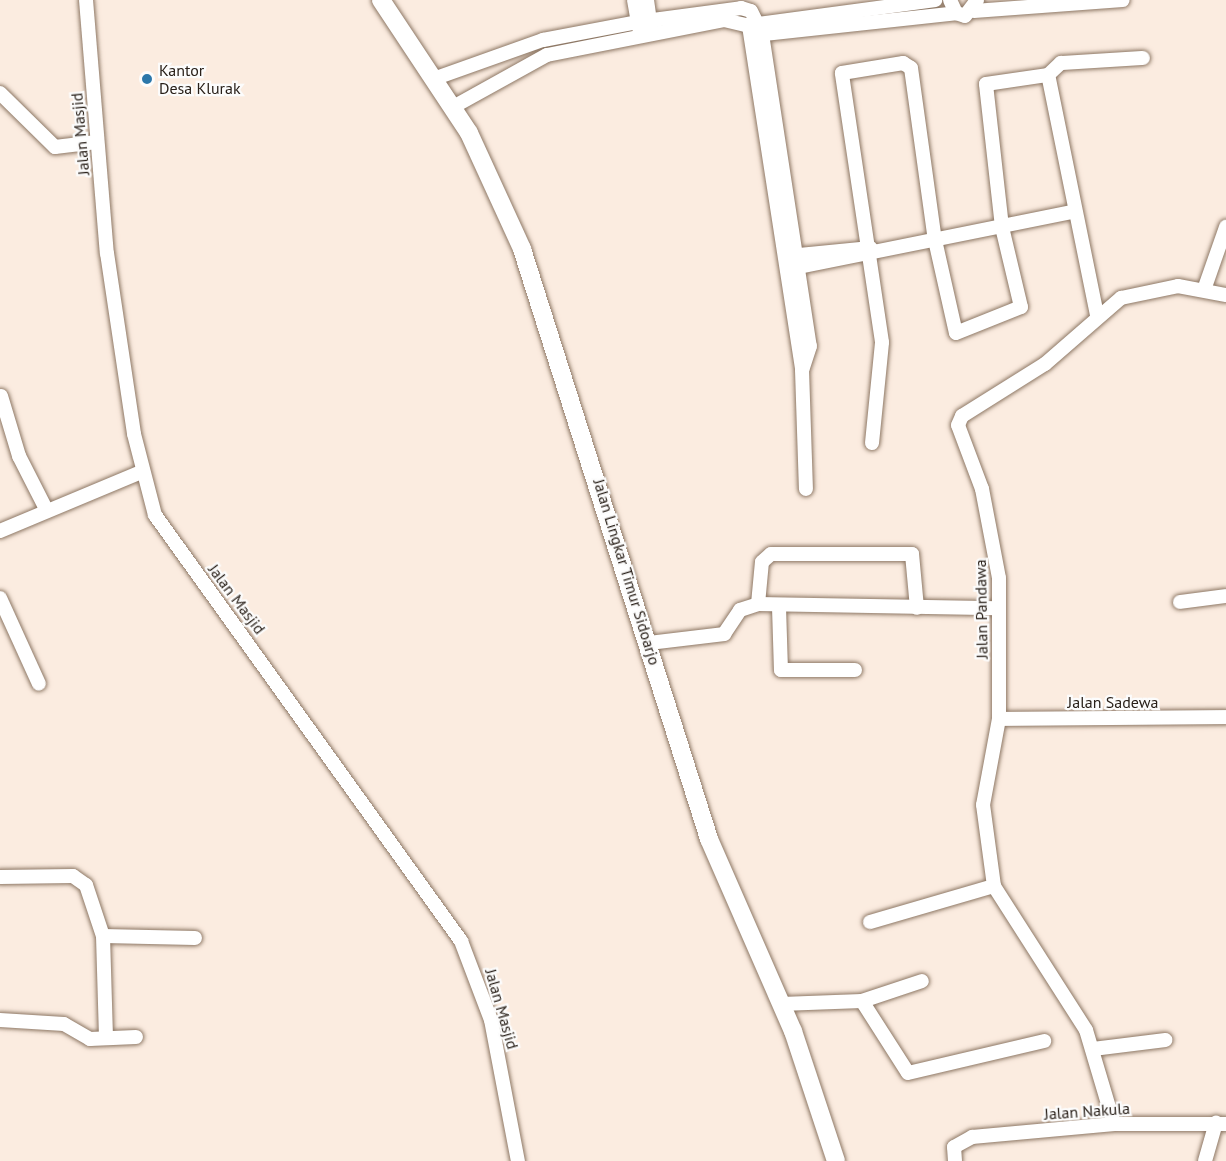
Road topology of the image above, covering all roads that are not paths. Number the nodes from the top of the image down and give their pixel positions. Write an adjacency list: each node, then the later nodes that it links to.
1 (86, 0): 23 (street, Jalan Masjid)
2 (381, 0): 19 (main road, Jalan Lingkar Timur Sidoarjo)
3 (634, 0): 10 (street)
4 (647, 0): 10 (street)
5 (935, 0): 11 (street)
6 (1124, 0): 7 (street)
7 (1101, 1): 8 (street)
8 (976, 5): 9 (street)
9 (953, 7): 11 (street)
10 (645, 28): 11 (street); 12 (street); 14 (street)
11 (755, 29): 29 (street)
12 (543, 40): 13 (street); 14 (street)
13 (516, 49): 15 (street); 17 (street)
14 (547, 55): 17 (street)
15 (491, 56): 19 (street); 20 (street)
16 (1143, 58): 18 (street)
17 (524, 65): 20 (street)
18 (1048, 75): 24 (street); 25 (street)
19 (436, 78): 22 (main road, Jalan Lingkar Timur Sidoarjo)
20 (501, 79): 22 (street)
21 (0, 93): 23 (street)
22 (453, 107): 46 (main road, Jalan Lingkar Timur Sidoarjo)
23 (97, 142): 35 (street, Jalan Masjid)
24 (1072, 212): 25 (street); 32 (street)
25 (1002, 228): 27 (street); 27 (street)
26 (1226, 228): 30 (street)
27 (934, 240): 28 (street); 28 (street)
28 (868, 250): 29 (street); 34 (street)
29 (791, 262): 36 (street)
30 (1205, 287): 31 (street); 32 (street, Jalan Pandawa)
31 (1226, 295)
32 (1097, 315): 45 (street, Jalan Pandawa)
33 (1, 396): 37 (street)
34 (872, 443)
35 (141, 472): 37 (street); 68 (street, Jalan Masjid)
36 (806, 489)
37 (46, 509): 38 (street)
38 (0, 530)
39 (1226, 596): 41 (street)
40 (0, 598): 48 (street)
41 (1180, 602)
42 (758, 604): 43 (street); 44 (street); 46 (street)
43 (779, 607): 44 (street); 47 (street)
44 (917, 608): 45 (street)
45 (998, 608): 50 (street, Jalan Pandawa)
46 (649, 643): 58 (main road, Jalan Lingkar Timur Sidoarjo)
47 (855, 670)
48 (39, 684)
49 (1226, 717): 50 (street, Jalan Sadewa)
50 (999, 719): 52 (street, Jalan Pandawa)
51 (0, 877): 54 (street)
52 (994, 886): 53 (street); 64 (street, Jalan Pandawa)
53 (870, 922)
54 (103, 936): 55 (street); 61 (street)
55 (195, 938)
56 (922, 981): 57 (street)
57 (862, 1001): 58 (street); 63 (street)
58 (781, 1004): 69 (main road, Jalan Lingkar Timur Sidoarjo)
59 (0, 1020): 61 (street)
60 (136, 1037): 61 (street)
61 (106, 1038)
62 (1165, 1040): 64 (street)
63 (1044, 1041)
64 (1093, 1049): 65 (street, Jalan Pandawa)
65 (1114, 1124): 66 (street, Jalan Nakula); 67 (street, Jalan Nakula)
66 (1221, 1124): 70 (street)
67 (954, 1154)
68 (518, 1161)
69 (836, 1161)
70 (1204, 1161)

